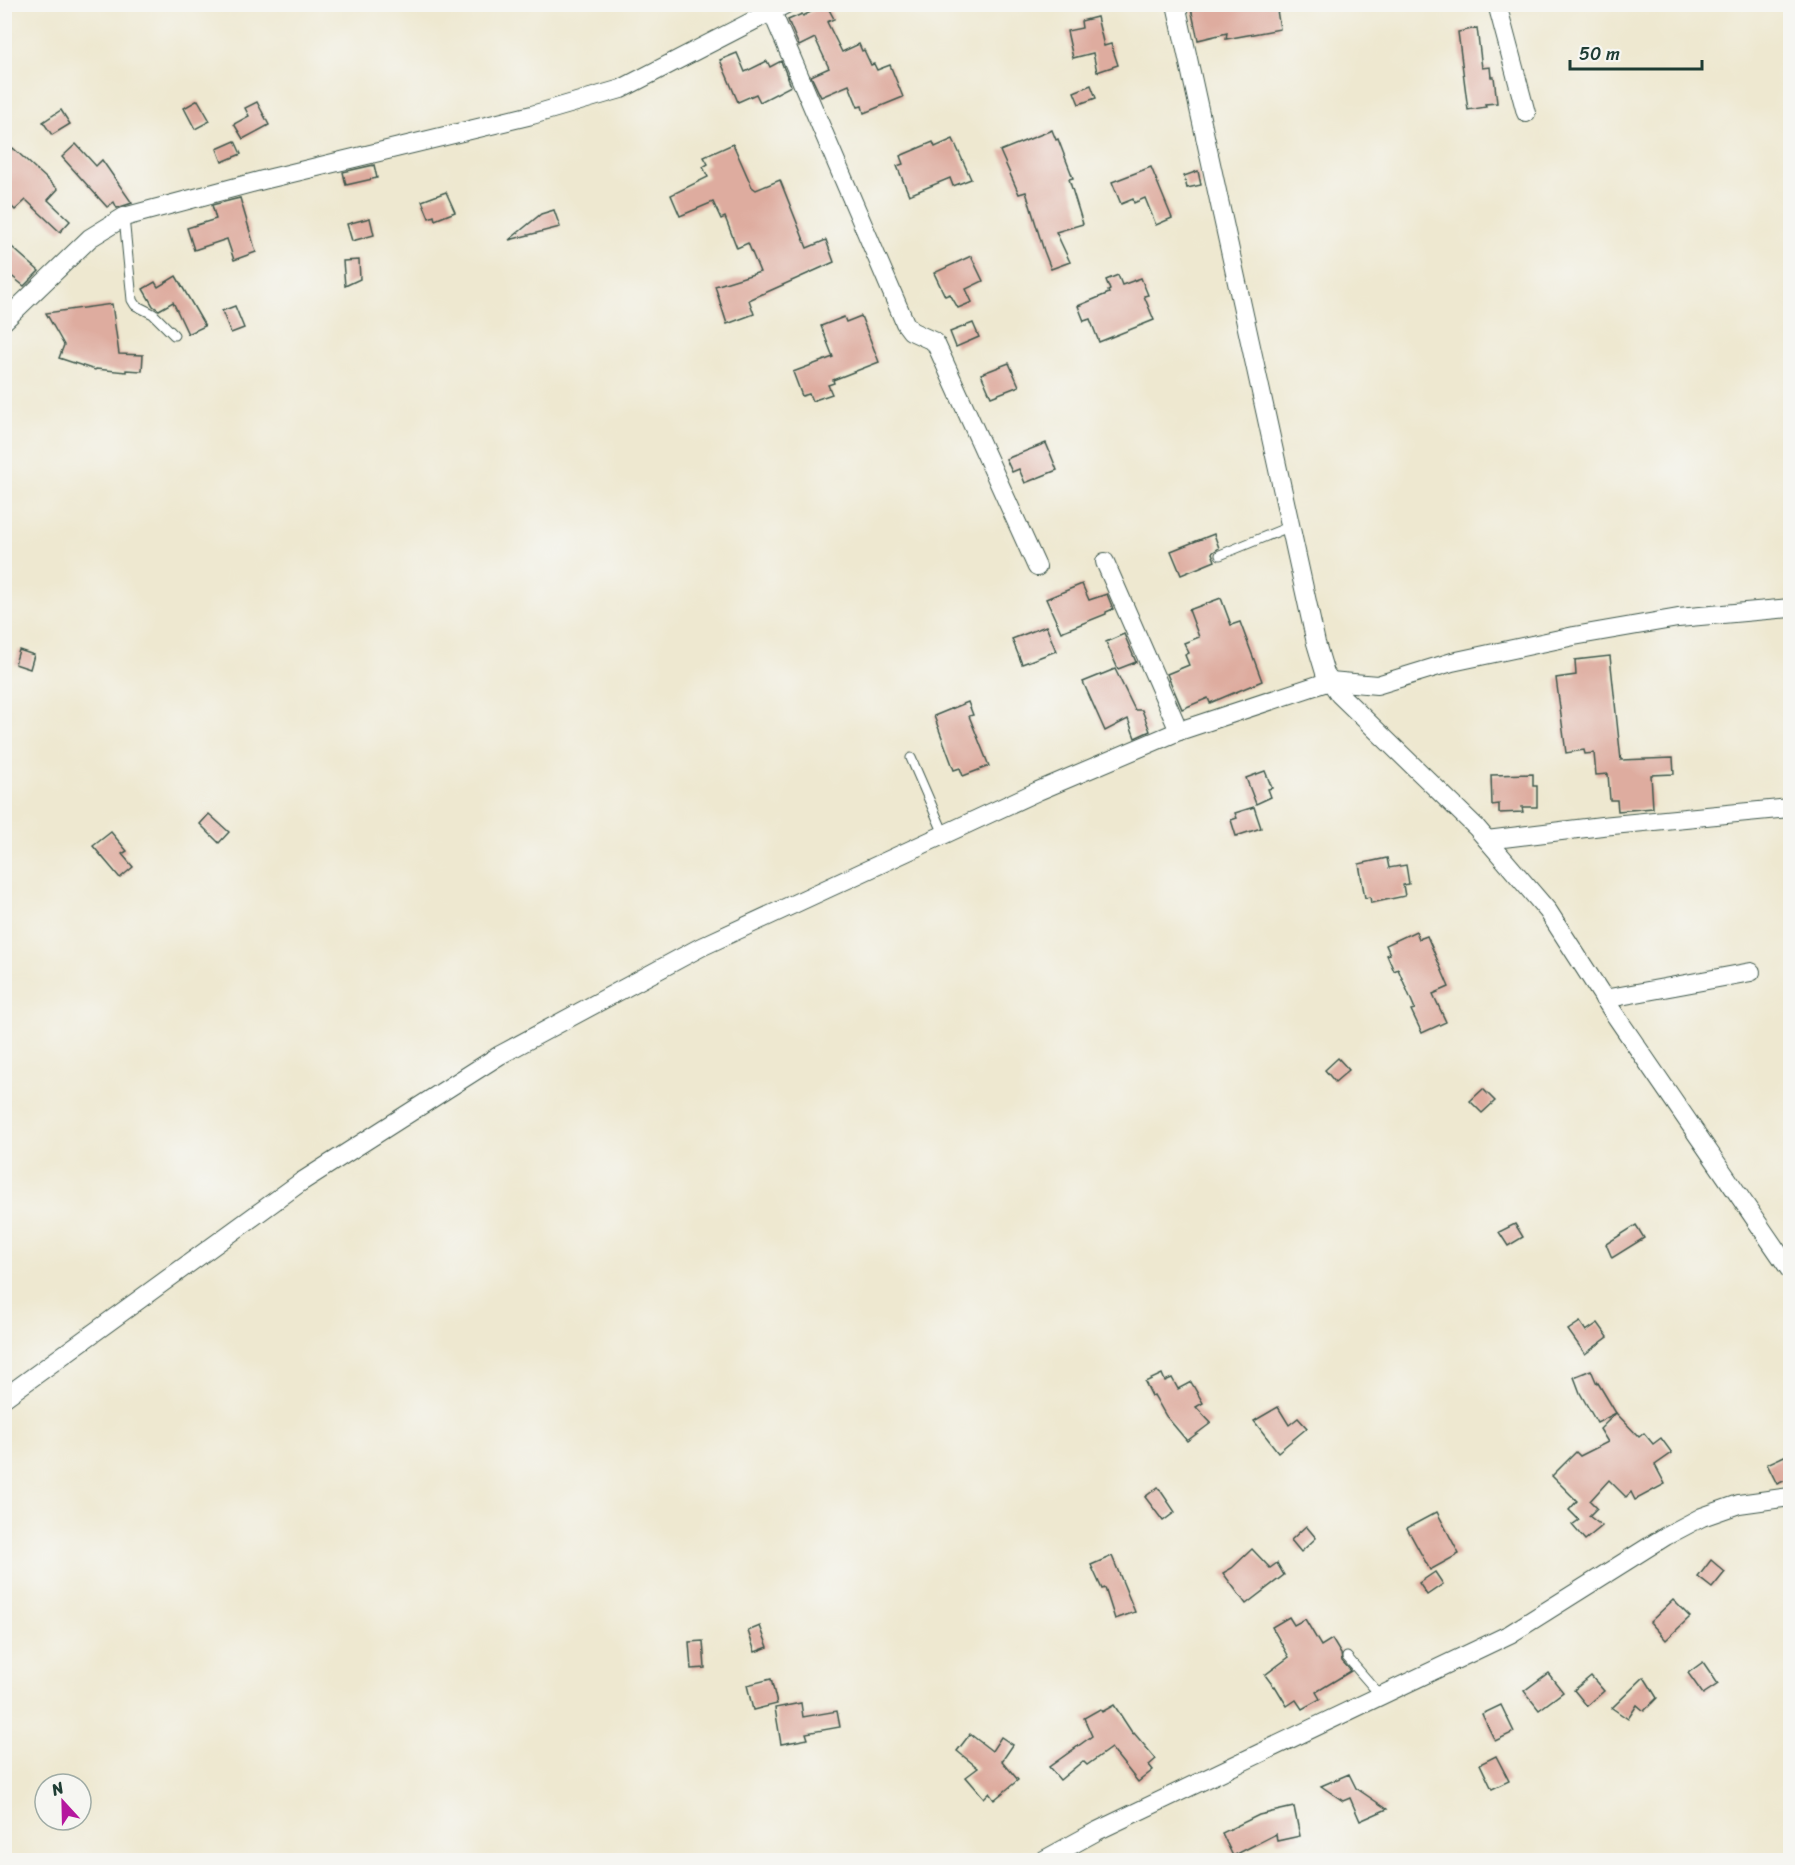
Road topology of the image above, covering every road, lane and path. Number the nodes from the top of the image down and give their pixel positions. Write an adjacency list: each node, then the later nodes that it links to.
1 (1176, 4): 8 (street)
2 (1497, 4): 4 (street)
3 (779, 8): 5 (street); 11 (street)
4 (1526, 113)
5 (124, 217): 6 (street); 7 (lane)
6 (4, 321)
7 (174, 336)
8 (1291, 526): 9 (lane); 13 (street)
9 (1220, 555)
10 (1105, 562): 14 (street)
11 (1037, 567)
12 (1791, 608): 13 (street)
13 (1330, 681): 14 (street); 18 (street)
14 (1179, 731): 17 (street)
15 (911, 758): 17 (lane)
16 (1791, 808): 18 (street)
17 (944, 834): 22 (street)
18 (1487, 840): 20 (street)
19 (1750, 972): 20 (street)
20 (1604, 999): 21 (street)
21 (1791, 1270)
22 (4, 1398)
23 (1791, 1497): 25 (street)
24 (1347, 1658): 25 (lane)
25 (1381, 1696): 26 (street)
26 (1044, 1860)

